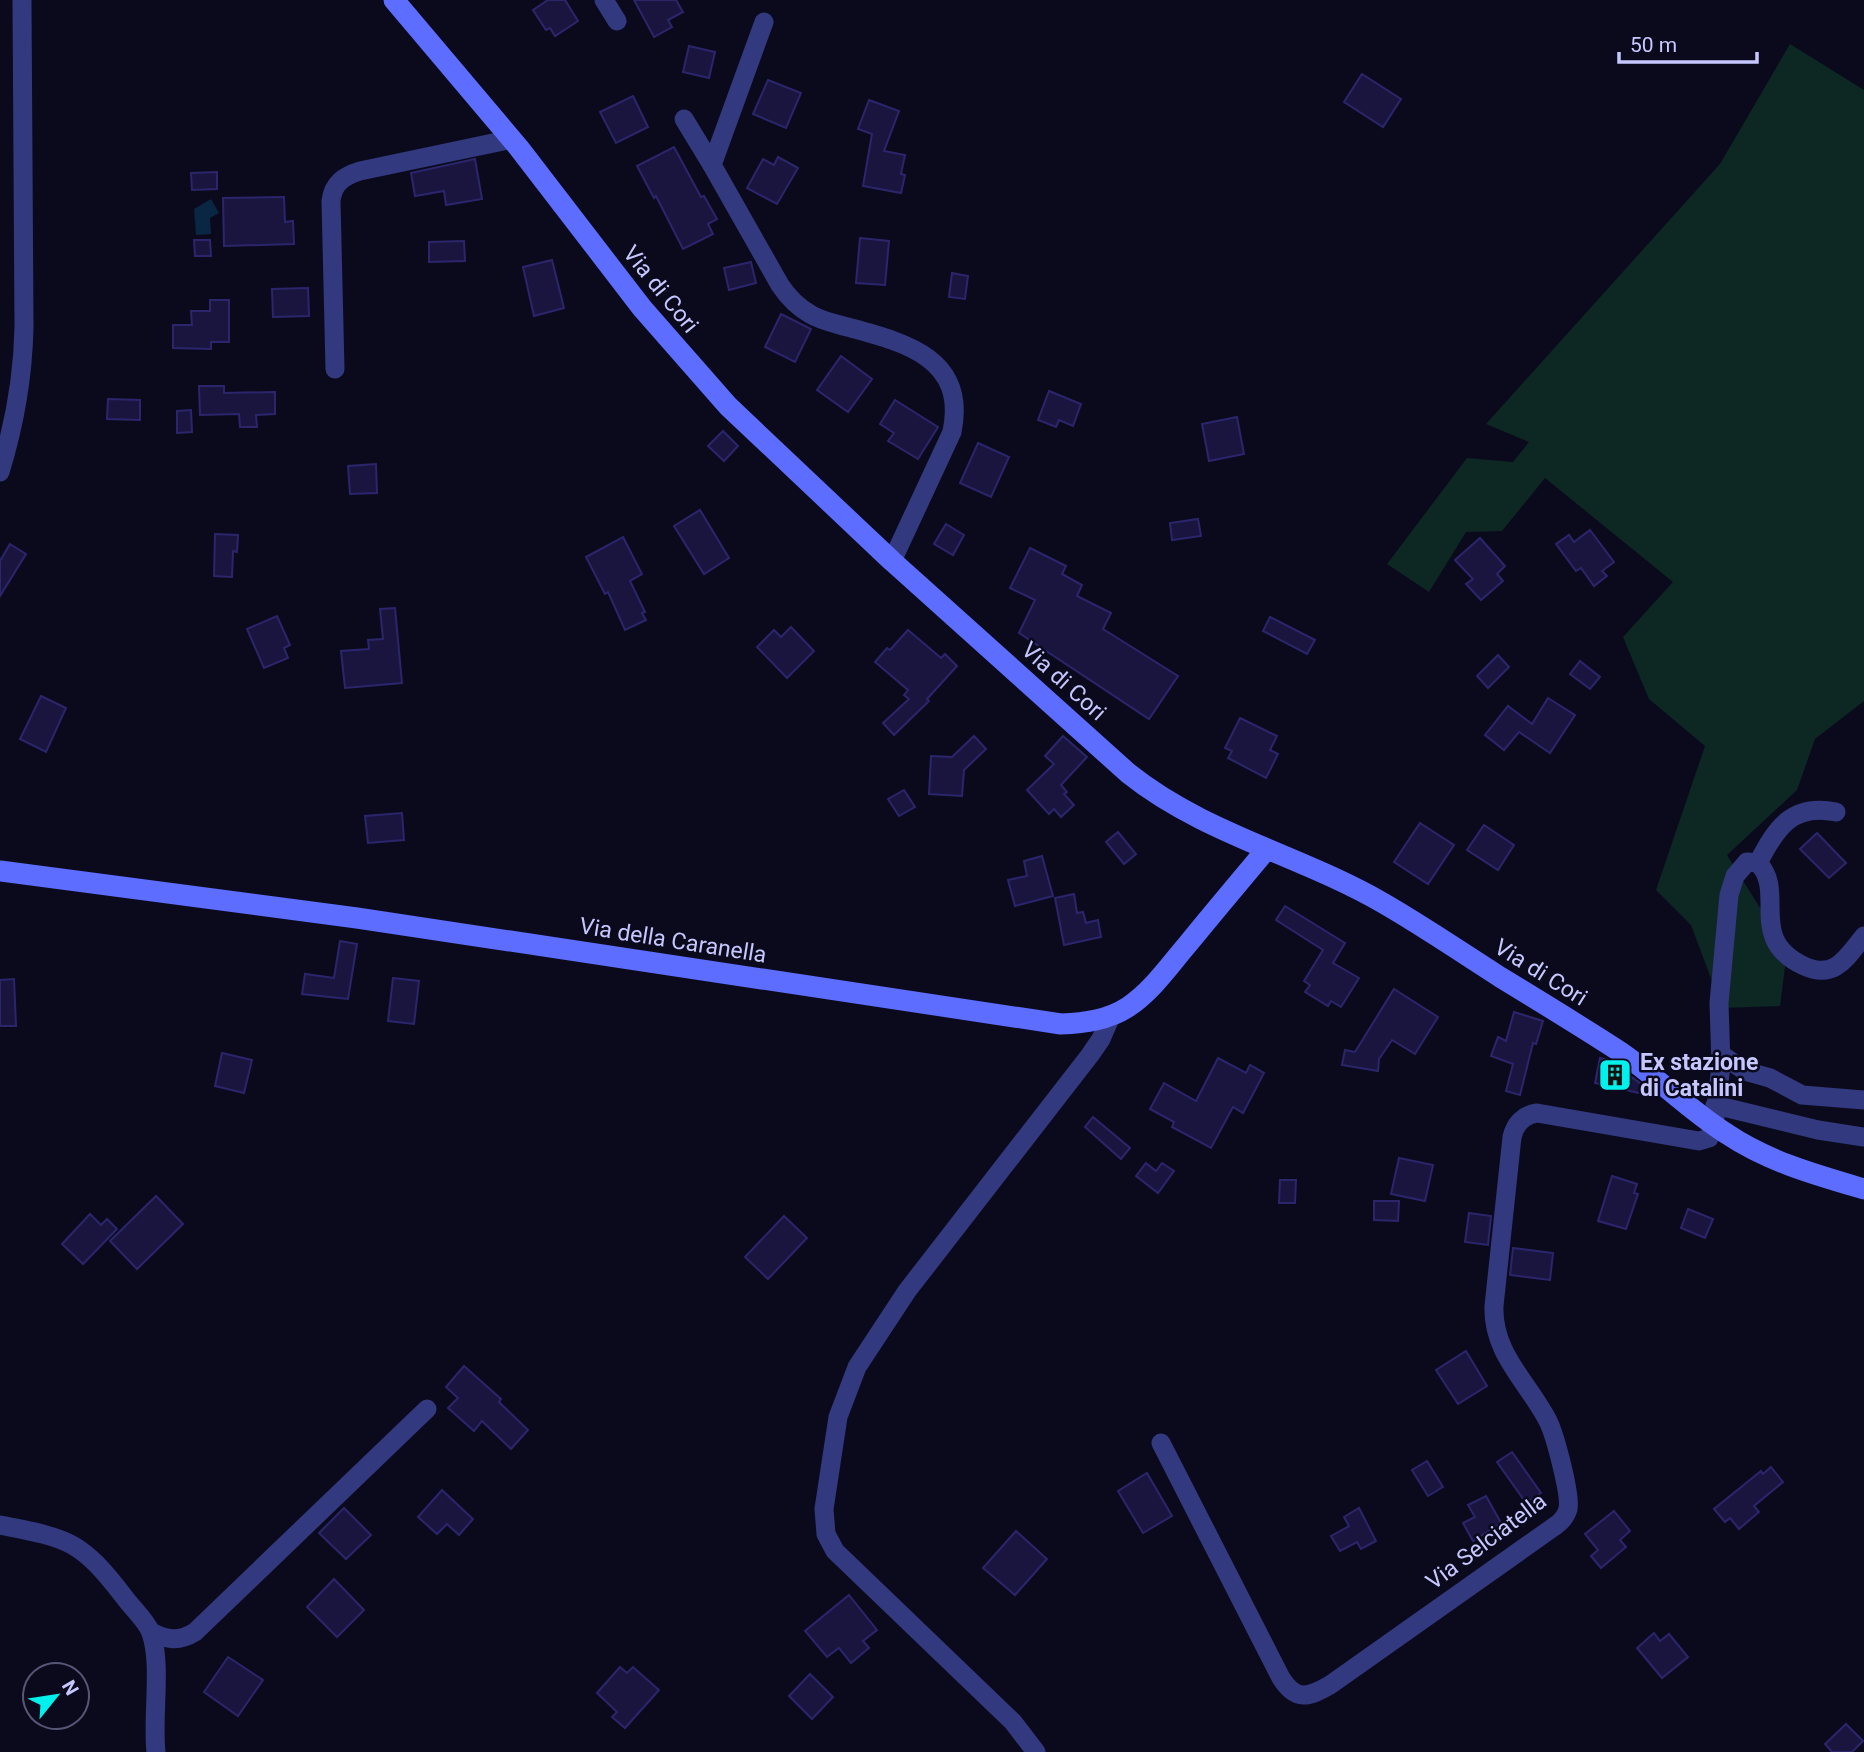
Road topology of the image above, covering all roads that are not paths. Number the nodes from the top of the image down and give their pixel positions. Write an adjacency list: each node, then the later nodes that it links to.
1 (22, 0): 10 (street)
2 (394, 0): 7 (main road, Via di Cori)
3 (604, 0): 4 (street)
4 (617, 21)
5 (764, 22): 8 (street)
6 (684, 119): 8 (street)
7 (512, 139): 9 (street); 11 (main road, Via di Cori)
8 (712, 164): 11 (street)
9 (335, 369)
10 (0, 472)
11 (892, 561): 13 (main road, Via di Cori)
12 (1836, 812): 14 (street)
13 (1266, 850): 17 (main road, Via della Caranella); 20 (main road, Via di Cori)
14 (1758, 863): 16 (street); 18 (street)
15 (0, 871): 17 (main road, Via della Caranella)
16 (1864, 936)
17 (1111, 1016): 28 (street)
18 (1722, 1055): 19 (street); 20 (street)
19 (1864, 1100)
20 (1715, 1115): 21 (street); 22 (main road, Via di Cori); 24 (street, Via Selciatella)
21 (1864, 1137)
22 (1864, 1189)
23 (427, 1409): 26 (street)
24 (1161, 1443)
25 (0, 1525): 26 (street)
26 (151, 1632): 27 (street)
27 (156, 1752)
28 (1036, 1752)

